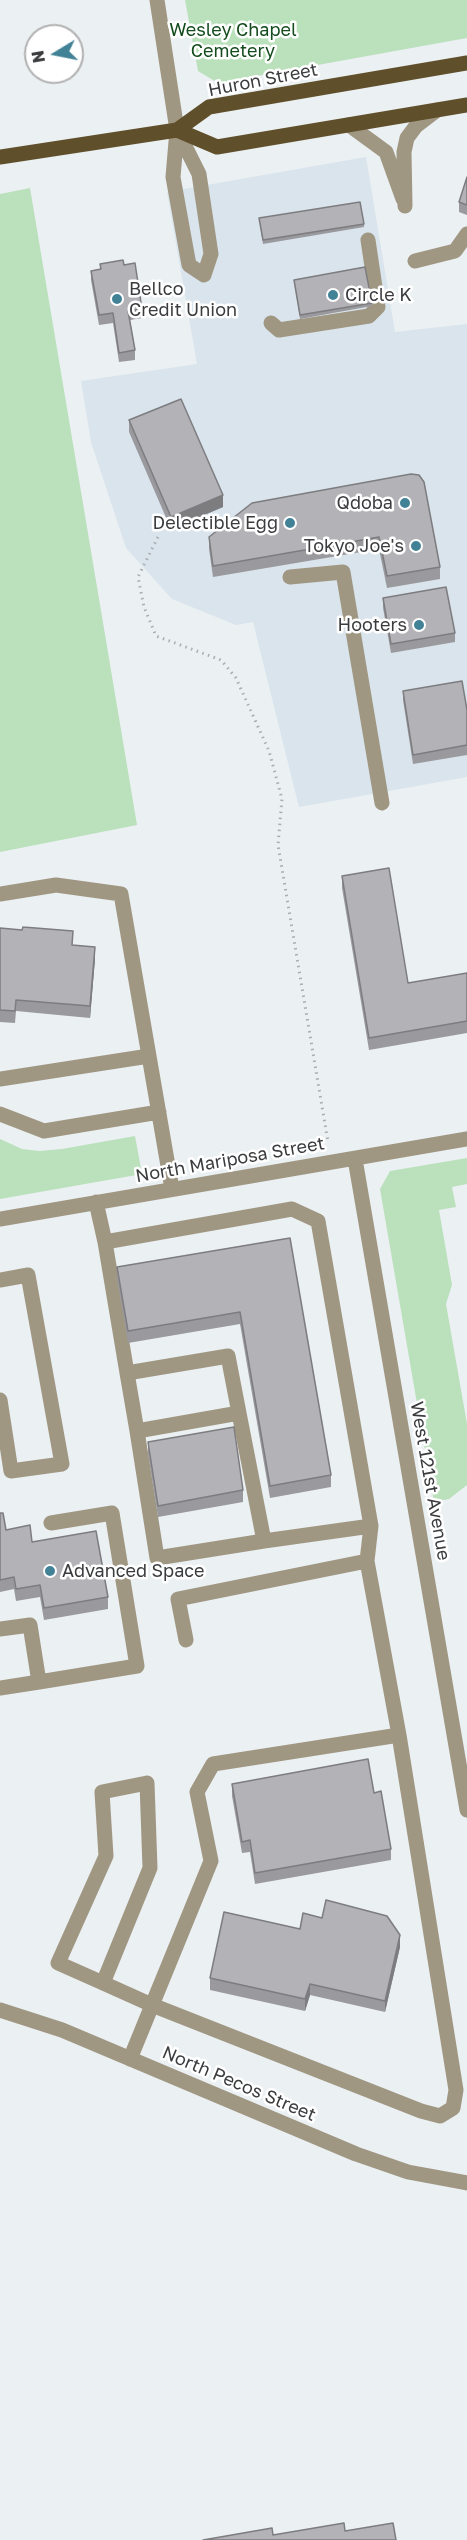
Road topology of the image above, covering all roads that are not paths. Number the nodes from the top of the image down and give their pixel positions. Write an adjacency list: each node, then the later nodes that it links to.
1 (157, 0): 6 (street)
2 (467, 63): 6 (main road, Huron Street)
3 (467, 105): 4 (main road)
4 (437, 110): 5 (main road); 5 (street)
5 (350, 124): 6 (main road)
6 (177, 130): 6 (street); 7 (main road, Huron Street)
7 (0, 157)
8 (467, 234): 10 (street)
9 (368, 240): 11 (street)
10 (415, 261)
11 (271, 323)
12 (291, 577): 13 (street)
13 (382, 802)
14 (0, 894): 15 (street)
15 (149, 1056): 16 (street); 17 (street)
16 (0, 1079)
17 (159, 1112): 18 (street); 21 (street)
18 (0, 1114)
19 (467, 1139): 20 (street, North Mariposa Street)
20 (355, 1159): 21 (street, North Mariposa Street); 39 (street, West 121st Avenue)
21 (172, 1190): 22 (street, North Mariposa Street)
22 (96, 1202): 23 (street, North Mariposa Street); 24 (street)
23 (0, 1219)
24 (105, 1242): 26 (street); 31 (street)
25 (0, 1280): 27 (street)
26 (127, 1373): 28 (street); 29 (street)
27 (0, 1400)
28 (239, 1413): 29 (street); 32 (street)
29 (137, 1431): 32 (street)
30 (51, 1523): 36 (street)
31 (371, 1526): 32 (street); 33 (street)
32 (264, 1541)
33 (367, 1561): 35 (street); 38 (street)
34 (0, 1629): 36 (street)
35 (186, 1640)
36 (39, 1682): 37 (street)
37 (0, 1688)
38 (399, 1734): 41 (street); 41 (street)
39 (467, 1810)
40 (103, 1983): 40 (street); 41 (street)
41 (152, 2005): 43 (street)
42 (0, 2010): 43 (street, North Pecos Street)
43 (130, 2059): 44 (street, North Pecos Street)
44 (467, 2183)

